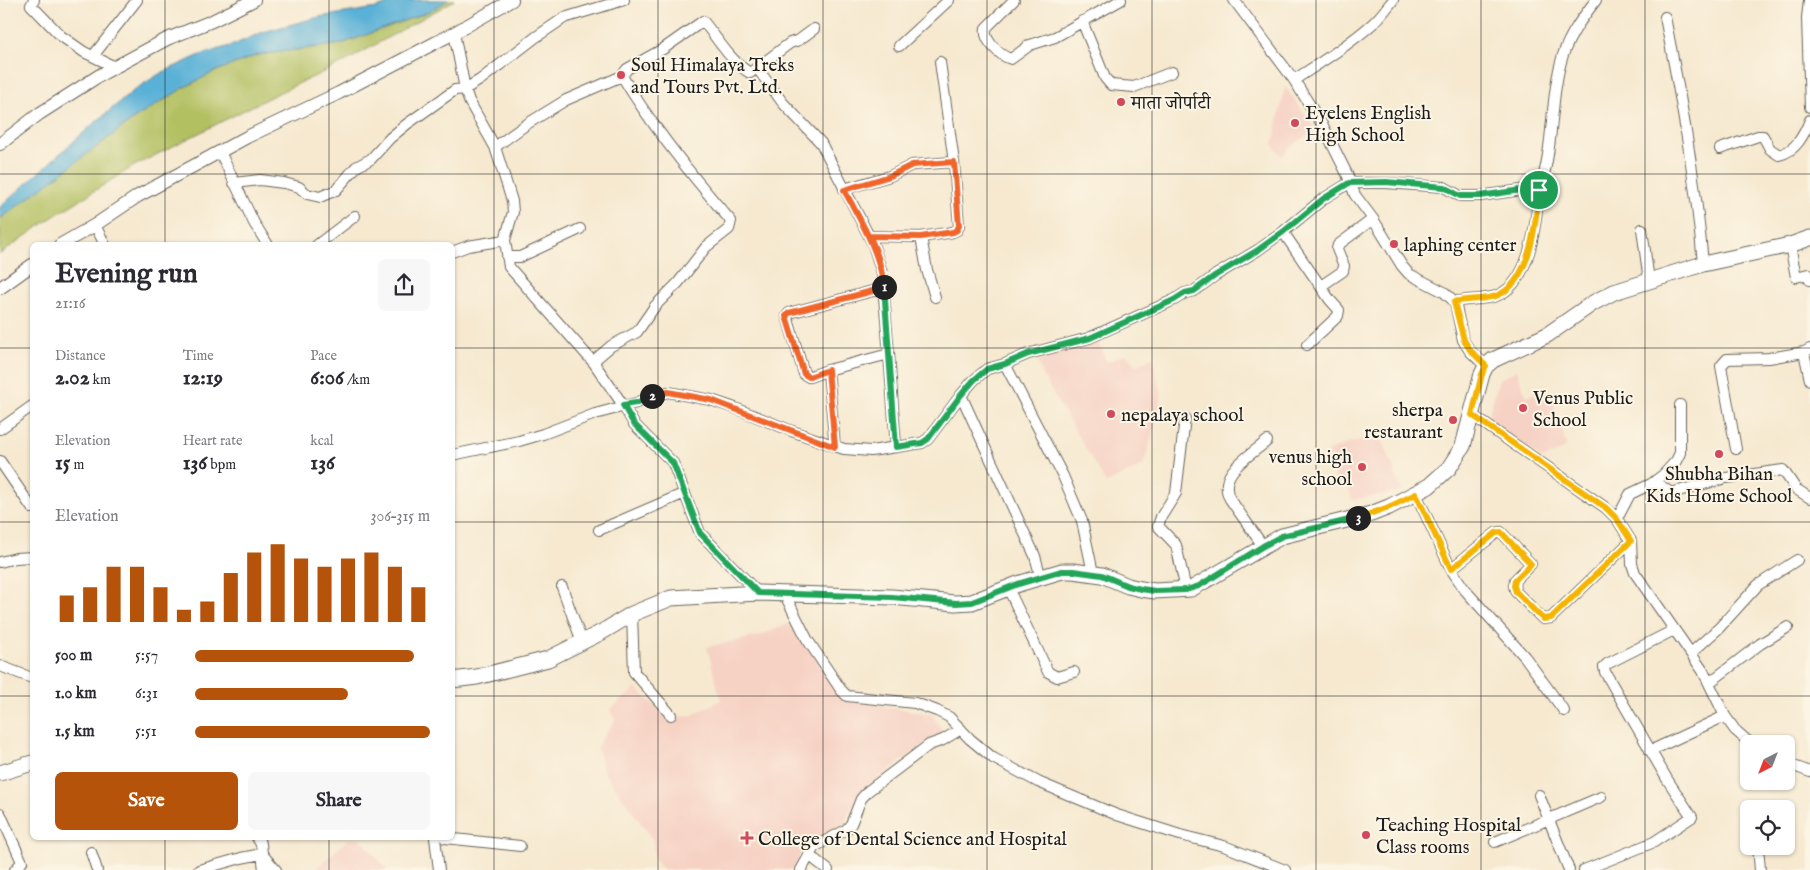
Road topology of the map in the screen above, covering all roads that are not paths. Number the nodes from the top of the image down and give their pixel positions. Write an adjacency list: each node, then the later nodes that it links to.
1 (34, 0): 18 (street)
2 (137, 0): 18 (street)
3 (254, 0): 20 (street)
4 (512, 0): 16 (street)
5 (624, 0): 25 (street)
6 (949, 0): 17 (street)
7 (1014, 0): 14 (street)
8 (1121, 0): 14 (street)
9 (1234, 0): 24 (street)
10 (1394, 0): 24 (street)
11 (1596, 0): 36 (street)
12 (1808, 0): 26 (street)
13 (1665, 17): 54 (street)
14 (1082, 22): 22 (street)
15 (814, 29): 21 (street)
16 (454, 33): 25 (street); 31 (street)
17 (899, 46)
18 (93, 56): 20 (street)
19 (940, 62): 32 (street)
20 (115, 67): 28 (street)
21 (757, 68): 23 (street); 35 (street)
22 (1172, 72)
23 (622, 76): 29 (street); 66 (street)
24 (1294, 80): 34 (street)
25 (465, 89): 29 (street); 33 (street)
26 (1810, 108)
27 (1810, 120): 30 (street)
28 (0, 144)
29 (495, 146): 46 (street)
30 (1720, 149)
31 (220, 152): 33 (street); 39 (street)
32 (954, 162): 35 (street); 44 (street)
33 (234, 183): 49 (street)
34 (1349, 183): 36 (street); 38 (street); 42 (street)
35 (844, 190): 43 (street)
36 (1539, 190): 62 (street)
37 (355, 216): 50 (street)
38 (1373, 219): 58 (street); 62 (street)
39 (95, 225): 47 (street); 48 (street)
40 (580, 229): 53 (street)
41 (1642, 229): 57 (street)
42 (1283, 232): 58 (street); 67 (street)
43 (869, 236): 44 (street); 60 (street)
44 (921, 237): 61 (street)
45 (1810, 238): 51 (main road)
46 (505, 240): 52 (street); 53 (street)
47 (66, 242)
48 (104, 242)
49 (266, 242)
50 (321, 242)
51 (1790, 245): 54 (main road); 56 (street)
52 (455, 251)
53 (507, 257): 66 (street)
54 (1703, 264): 57 (main road)
55 (30, 266): 59 (street)
56 (1810, 280)
57 (1649, 281): 68 (main road)
58 (1321, 286): 63 (street)
59 (0, 288)
60 (884, 288): 65 (street); 69 (street)
61 (935, 297)
62 (1454, 302): 68 (street)
63 (1307, 345)
64 (1807, 350): 70 (street); 81 (street)
65 (889, 354): 69 (street); 80 (street)
66 (594, 363): 72 (street)
67 (1005, 364): 71 (street); 97 (street)
68 (1486, 366): 75 (main road)
69 (828, 370): 79 (street)
70 (1810, 380)
71 (961, 395): 80 (street); 98 (street)
72 (623, 405): 79 (street); 82 (street); 85 (street)
73 (1680, 405): 84 (street)
74 (30, 407): 77 (street)
75 (1472, 415): 86 (main road); 89 (street)
76 (1185, 418): 101 (street)
77 (0, 429)
78 (1267, 441): 92 (street)
79 (835, 447): 80 (street)
80 (896, 447)
81 (1736, 449)
82 (455, 454)
83 (1, 466): 88 (street)
84 (1652, 484): 87 (street); 89 (street)
85 (685, 493): 90 (street); 102 (street)
86 (1416, 494): 92 (main road); 96 (street)
87 (1810, 498)
88 (30, 505)
89 (1617, 519): 91 (street)
90 (599, 530)
91 (1631, 541): 96 (street); 106 (street)
92 (1263, 546): 101 (main road)
93 (30, 557): 95 (street)
94 (1797, 560): 108 (street)
95 (0, 562)
96 (1451, 569): 114 (street)
97 (1093, 573): 98 (main road); 101 (main road)
98 (1041, 578): 100 (main road)
99 (562, 587): 107 (street)
100 (1008, 588): 103 (main road); 110 (street)
101 (1186, 590)
102 (758, 593): 103 (main road); 104 (main road)
103 (784, 593): 117 (street)
104 (632, 614): 107 (main road); 115 (street)
105 (1788, 627): 113 (street)
106 (1674, 630): 108 (street); 119 (street)
107 (582, 642): 112 (main road)
108 (1691, 653): 113 (street)
109 (0, 666): 111 (street)
110 (1074, 672)
111 (30, 677)
112 (455, 680)
113 (1709, 682): 116 (street)
114 (1564, 711)
115 (671, 715)
116 (1725, 716): 118 (street); 119 (street)
117 (961, 729): 135 (street); 145 (street)
118 (1741, 735)
119 (1650, 751): 147 (street)
120 (30, 764): 123 (main road)
121 (1795, 766): 122 (street)
122 (1810, 772)
123 (0, 773)
124 (1539, 794): 127 (street)
125 (1601, 796): 127 (street)
126 (0, 813): 137 (street)
127 (1549, 819): 131 (street); 146 (street)
128 (455, 839): 132 (street)
129 (258, 840): 134 (street)
130 (435, 840): 142 (street)
131 (1496, 842)
132 (520, 846)
133 (91, 852): 138 (street)
134 (262, 854): 139 (street); 140 (street); 141 (street)
135 (809, 855): 143 (street); 144 (street)
136 (1759, 855): 148 (street)
137 (15, 870)
138 (97, 870)
139 (200, 870)
140 (264, 870)
141 (276, 870)
142 (439, 870)
143 (801, 870)
144 (828, 870)
145 (1285, 870)
146 (1569, 870)
147 (1584, 870)
148 (1760, 870)

